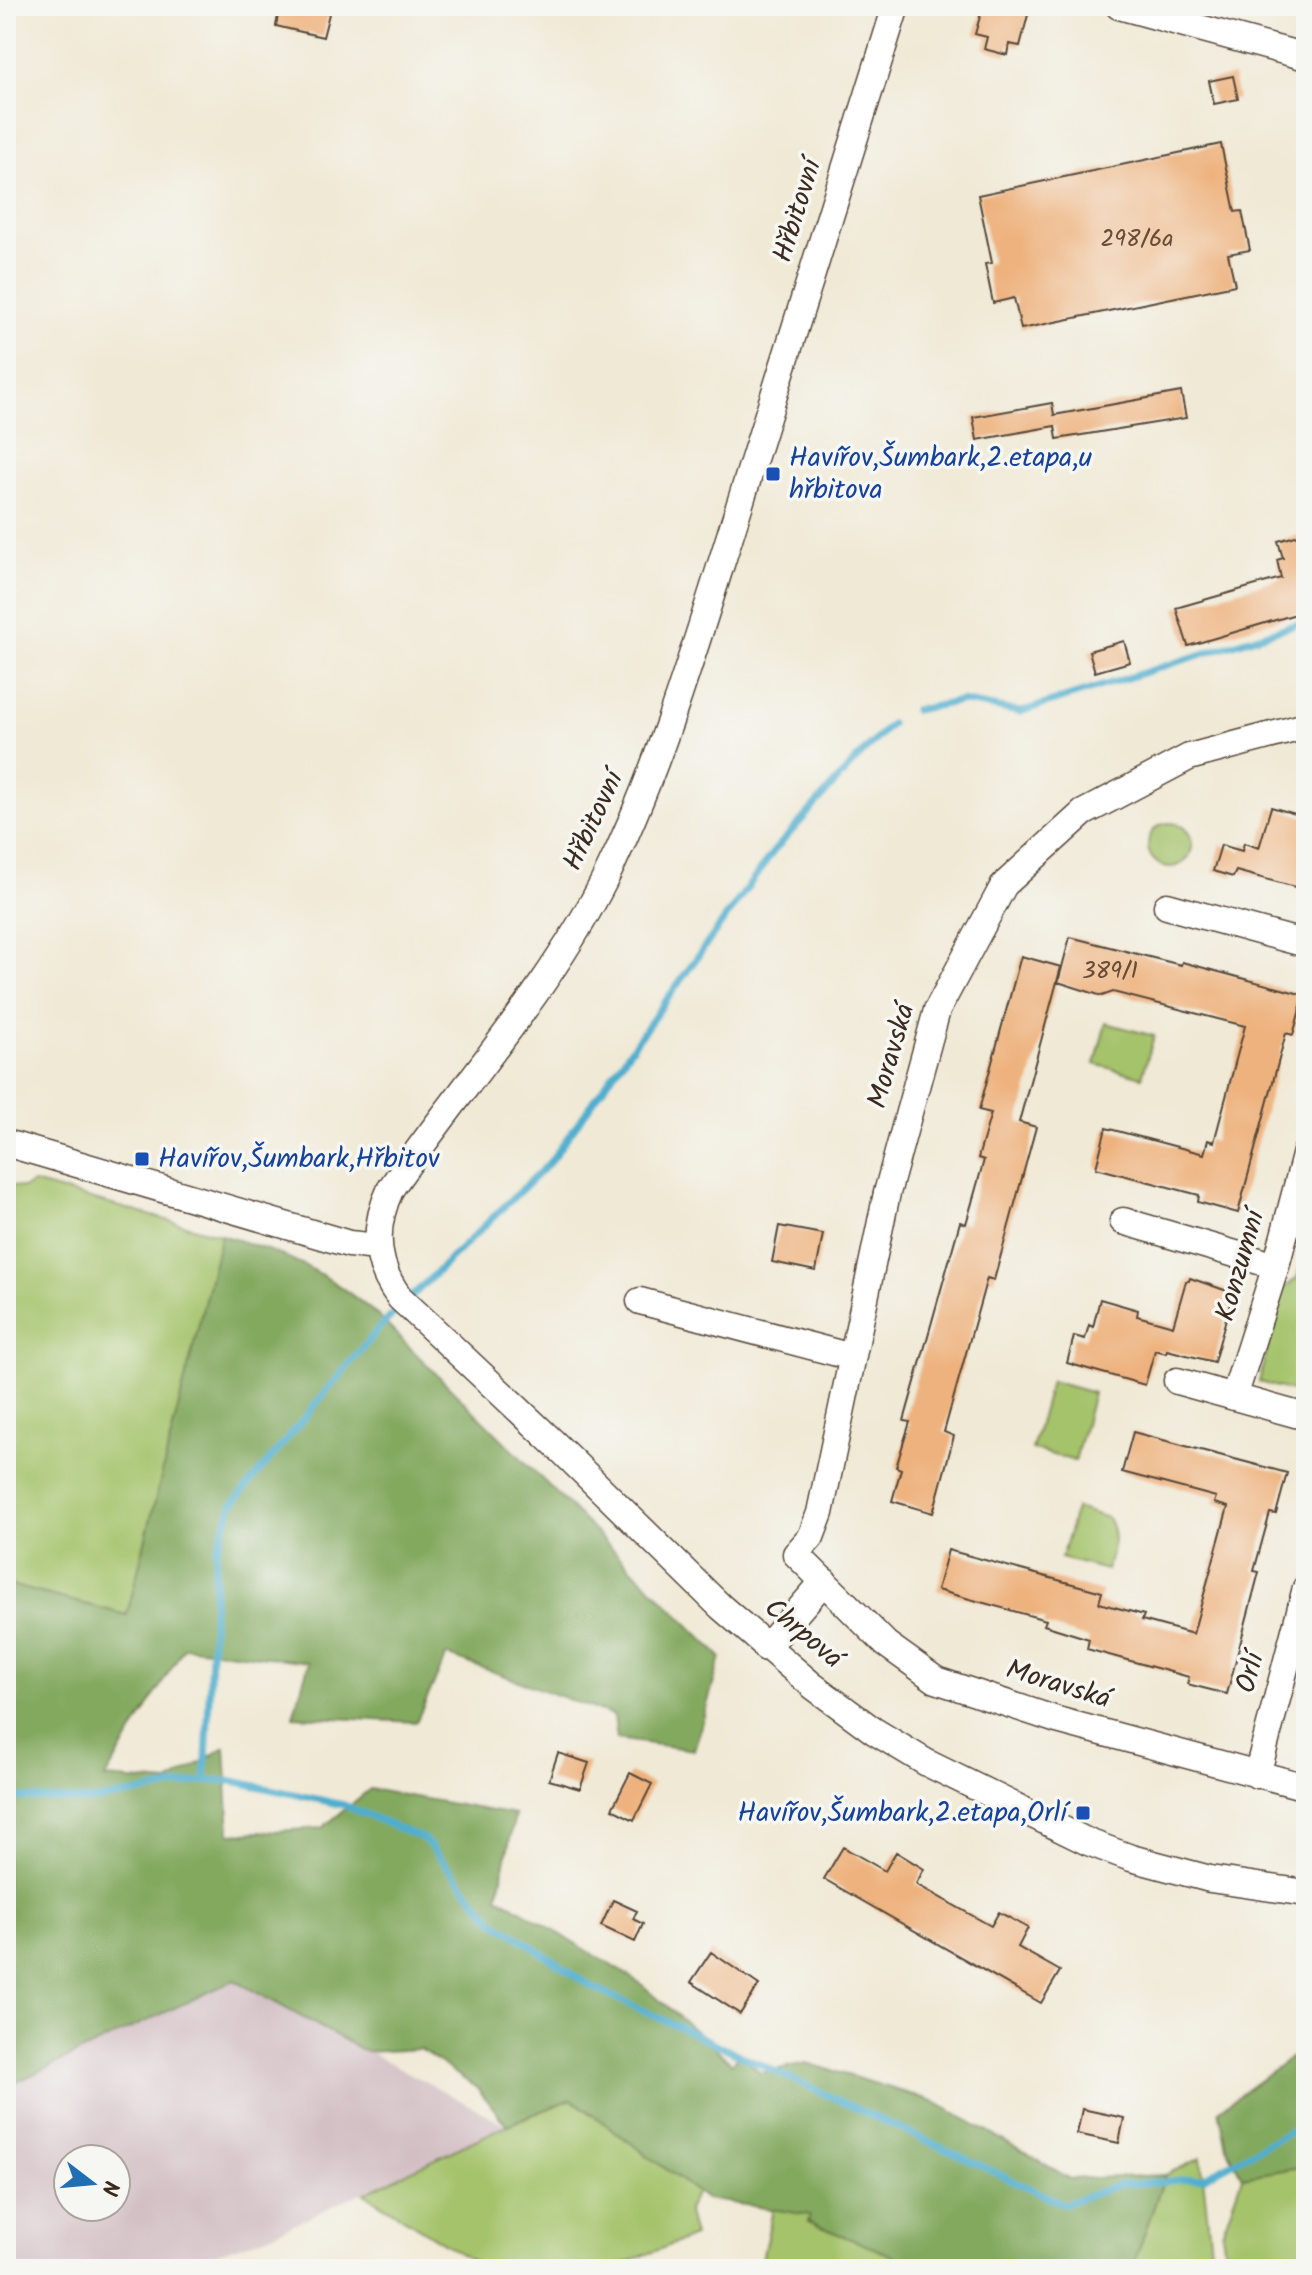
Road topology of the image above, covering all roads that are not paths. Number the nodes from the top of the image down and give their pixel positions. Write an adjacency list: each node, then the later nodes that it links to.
1 (896, 6): 10 (street, Hřbitovní)
2 (1119, 6): 3 (street)
3 (1306, 57)
4 (1306, 726): 13 (street, Moravská)
5 (1167, 906): 6 (street)
6 (1306, 944)
7 (6, 1143): 10 (street)
8 (1306, 1152): 11 (street, Konzumní)
9 (1123, 1221): 11 (street)
10 (378, 1247): 19 (street, Chrpová)
11 (1276, 1266): 15 (street, Konzumní)
12 (640, 1301): 13 (street)
13 (852, 1357): 17 (street, Moravská)
14 (1177, 1381): 15 (street)
15 (1234, 1397): 16 (street)
16 (1306, 1417)
17 (824, 1581): 19 (street); 20 (street, Moravská)
18 (1306, 1588): 20 (street, Orlí)
19 (766, 1648): 22 (street, Chrpová)
20 (1257, 1775): 21 (street, Moravská)
21 (1306, 1787)
22 (1306, 1893)

